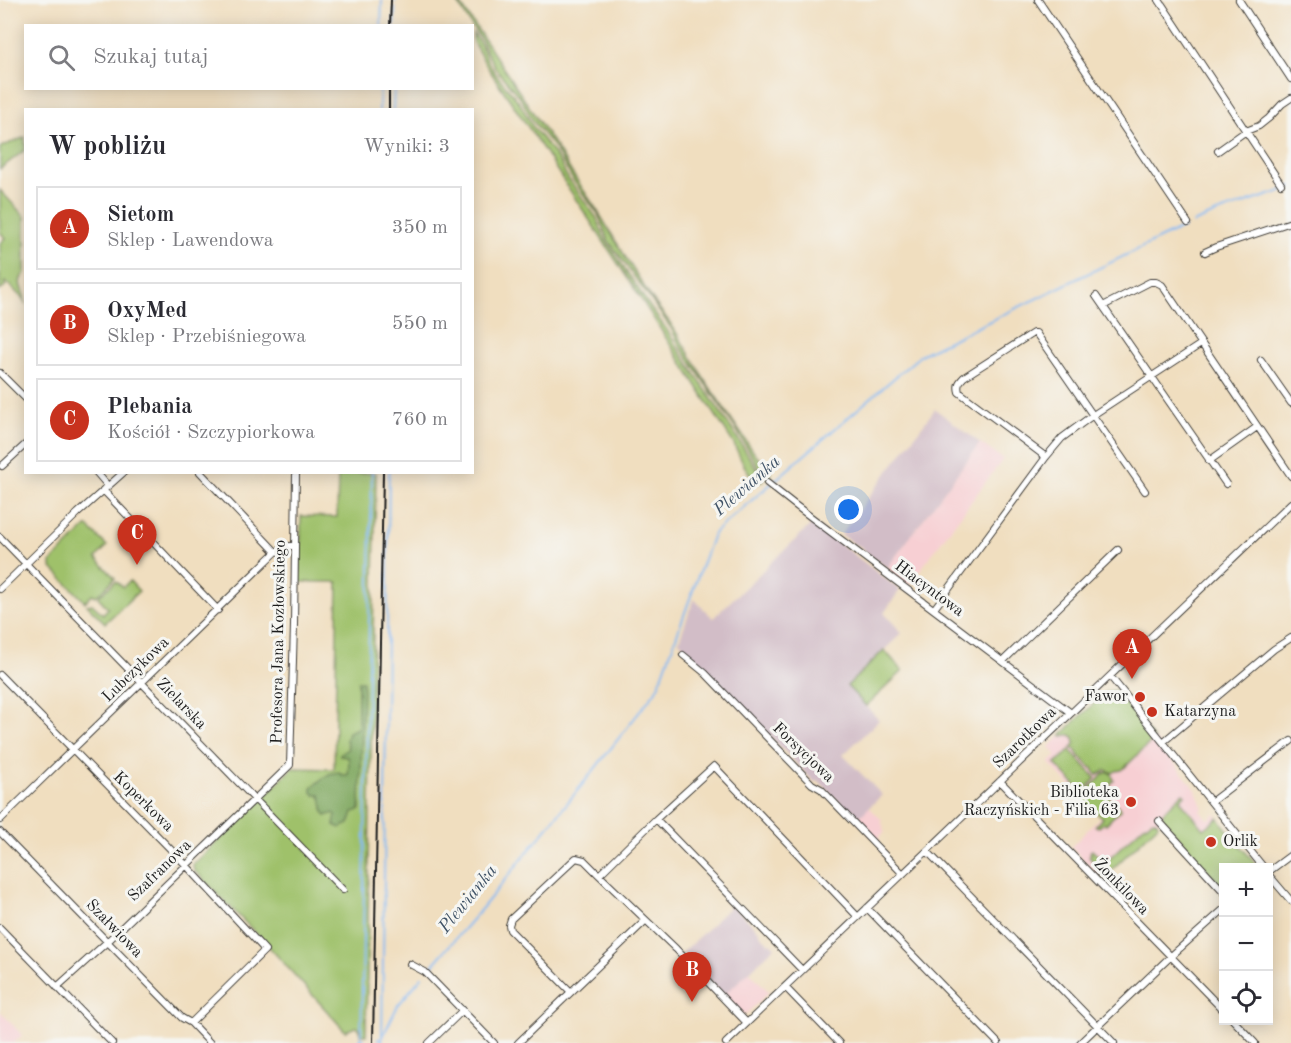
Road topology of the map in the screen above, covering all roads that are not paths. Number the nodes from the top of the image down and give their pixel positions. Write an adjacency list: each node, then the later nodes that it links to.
1 (1038, 0): 10 (street)
2 (1159, 0): 6 (street)
3 (1239, 0): 4 (street)
4 (1291, 79)
5 (1291, 98): 6 (street)
6 (1246, 132): 7 (street); 8 (street)
7 (1218, 151)
8 (1281, 184)
9 (1291, 222): 11 (street)
10 (1188, 223)
11 (1205, 252)
12 (1096, 296): 13 (street)
13 (1103, 306): 14 (street); 17 (street)
14 (1201, 344): 17 (street); 21 (street)
15 (1261, 360): 19 (street)
16 (0, 373): 18 (street)
17 (1152, 377): 20 (street); 24 (street)
18 (24, 397)
19 (1291, 403)
20 (1093, 415): 23 (street); 23 (street); 34 (street)
21 (1257, 427): 24 (street); 30 (street)
22 (24, 446): 25 (street)
23 (1046, 457): 42 (street)
24 (1209, 461): 31 (street)
25 (2, 466)
26 (97, 474): 33 (street)
27 (122, 474): 33 (street)
28 (202, 474): 39 (street)
29 (296, 474): 37 (street, Profesora Jana Kozłowskiego)
30 (1291, 476)
31 (1226, 484)
32 (770, 485): 42 (street, Hiacyntowa)
33 (105, 488): 40 (street); 43 (street)
34 (1145, 491)
35 (1291, 503): 48 (street, Szarotkowa)
36 (0, 537): 40 (street, Zielarska)
37 (295, 546): 39 (street, Lubczykowa); 55 (street, Profesora Jana Kozłowskiego)
38 (1118, 550): 46 (street)
39 (276, 552): 43 (street, Lubczykowa)
40 (26, 564): 41 (street); 49 (street, Zielarska)
41 (0, 589)
42 (933, 609): 46 (street, Hiacyntowa)
43 (218, 610): 49 (street, Lubczykowa)
44 (1291, 638): 52 (street)
45 (682, 655): 67 (street, Forsycjowa)
46 (1003, 661): 50 (street, Hiacyntowa)
47 (0, 675): 53 (street, Koperkowa)
48 (1110, 676): 50 (street, Szarotkowa); 52 (street)
49 (142, 683): 53 (street, Lubczykowa); 55 (street, Zielarska)
50 (1071, 713): 54 (street, Szarotkowa)
51 (1291, 741): 56 (street)
52 (1163, 742): 56 (street)
53 (73, 750): 58 (street, Lubczykowa); 64 (street, Koperkowa)
54 (1000, 781): 61 (street, Szarotkowa); 78 (street, Żonkilowa)
55 (255, 798): 64 (street, Szafranowa); 70 (street, Zielarska)
56 (1211, 802): 63 (street)
57 (656, 819): 66 (street); 74 (street); 80 (street)
58 (0, 820)
59 (1159, 821): 69 (street)
60 (0, 832): 77 (street, Szałwiowa)
61 (927, 850): 67 (street, Szarotkowa); 89 (street)
62 (1291, 855): 65 (street)
63 (1261, 863)
64 (186, 865): 77 (street, Szafranowa); 86 (street, Koperkowa)
65 (1273, 870)
66 (600, 874): 75 (street); 83 (street)
67 (903, 874): 72 (street, Szarotkowa)
68 (1273, 878): 71 (street)
69 (1219, 887)
70 (343, 890)
71 (1291, 902)
72 (867, 908): 74 (street, Szarotkowa); 97 (street)
73 (1219, 913): 78 (street)
74 (858, 917): 80 (street, Szarotkowa)
75 (645, 921): 83 (street); 87 (street)
76 (0, 928): 81 (street)
77 (107, 942): 81 (street, Szafranowa); 86 (street, Szałwiowa)
78 (1170, 957): 84 (street, Żonkilowa); 89 (street)
79 (410, 964): 85 (street)
80 (802, 970): 82 (street, Szarotkowa)
81 (57, 987): 90 (street)
82 (785, 987): 87 (street, Szarotkowa); 96 (street)
83 (571, 992): 94 (street)
84 (1219, 1006)
85 (463, 1010): 92 (street); 93 (street)
86 (191, 1023): 91 (street, Szałwiowa)
87 (747, 1023): 95 (street, Szarotkowa)
88 (1238, 1025): 100 (street)
89 (1098, 1026): 98 (street); 99 (street)
90 (112, 1043)
91 (210, 1043)
92 (429, 1043)
93 (494, 1043)
94 (518, 1043)
95 (726, 1043)
96 (838, 1043)
97 (998, 1043)
98 (1080, 1043)
99 (1114, 1043)
100 (1255, 1043)

